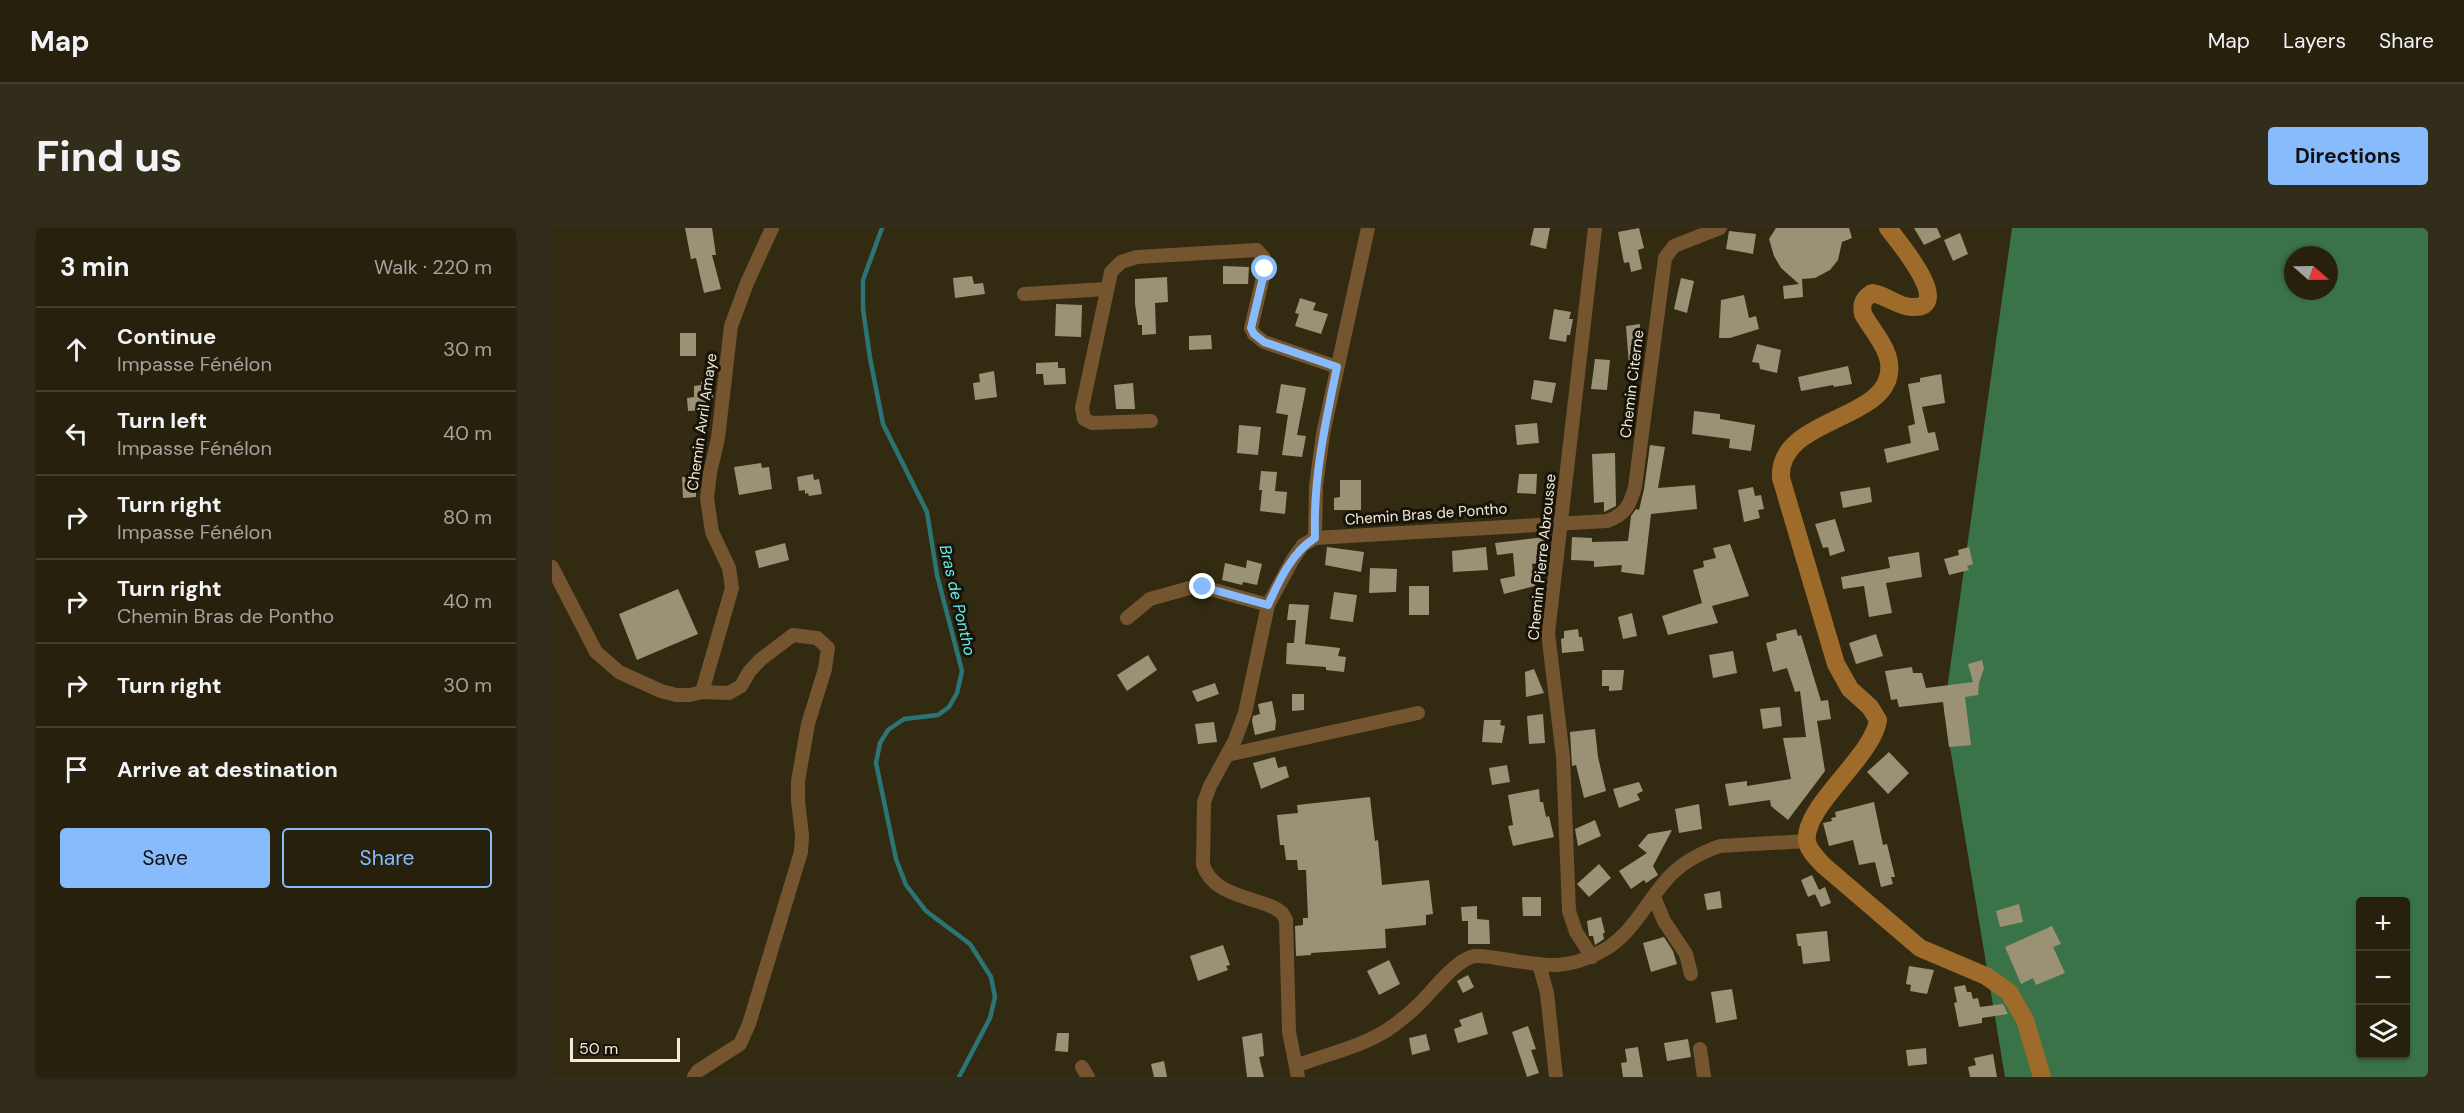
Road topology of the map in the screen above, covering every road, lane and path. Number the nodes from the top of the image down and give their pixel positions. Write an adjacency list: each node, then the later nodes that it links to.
1 (772, 228): 15 (street, Chemin Avril Amaye)
2 (1368, 228): 8 (street)
3 (1595, 228): 10 (street, Chemin Pierre Abrousse)
4 (1720, 228): 10 (street, Chemin Citerne)
5 (1888, 228): 18 (main road)
6 (1107, 289): 7 (street); 8 (street); 9 (street)
7 (1024, 294)
8 (1337, 367): 11 (street)
9 (1151, 421)
10 (1563, 522): 11 (street, Chemin Bras de Pontho); 20 (street, Chemin Pierre Abrousse)
11 (1315, 538): 13 (street)
12 (552, 567): 15 (street)
13 (1268, 605): 14 (street); 17 (street)
14 (1127, 618)
15 (702, 692): 25 (street)
16 (1418, 713): 17 (street)
17 (1227, 755): 24 (street)
18 (1807, 841): 19 (street); 28 (main road)
19 (1654, 897): 20 (street); 22 (street)
20 (1592, 957): 21 (street)
21 (1539, 964): 24 (street); 26 (street)
22 (1691, 974)
23 (1700, 1050): 27 (street)
24 (1297, 1072)
25 (693, 1077)
26 (1556, 1077)
27 (1704, 1077)
28 (2042, 1077)

